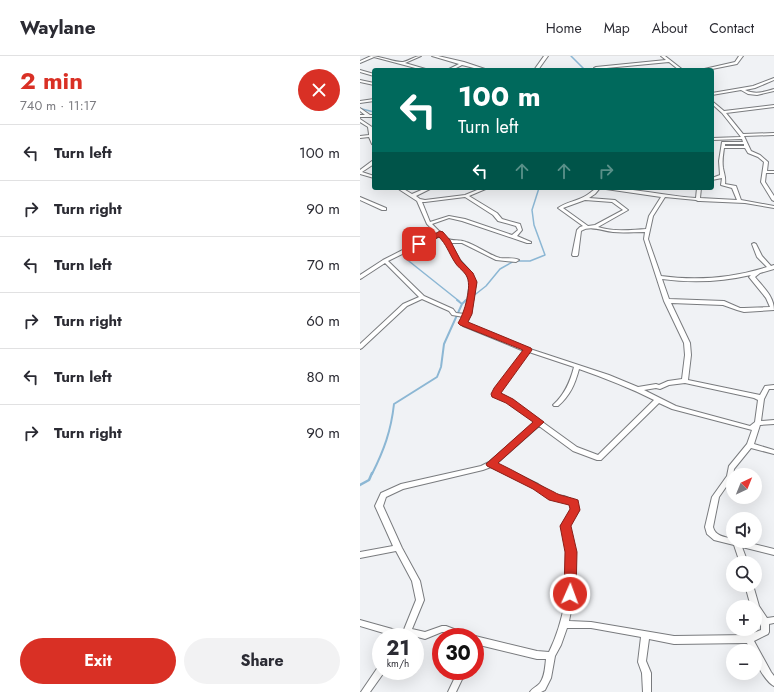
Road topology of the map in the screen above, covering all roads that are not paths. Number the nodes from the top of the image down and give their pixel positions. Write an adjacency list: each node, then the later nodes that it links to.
1 (376, 56): 8 (street); 9 (street)
2 (419, 56): 9 (street)
3 (434, 56): 10 (street)
4 (546, 56): 16 (street)
5 (663, 56): 7 (street)
6 (741, 56): 19 (street)
7 (669, 61): 17 (street); 18 (street)
8 (360, 62)
9 (403, 63): 11 (street)
10 (463, 63): 14 (street); 15 (street)
11 (412, 66): 12 (street); 13 (street)
12 (408, 68)
13 (420, 68)
14 (453, 68)
15 (479, 68)
16 (538, 68)
17 (596, 68)
18 (678, 68)
19 (712, 68)
20 (360, 71): 21 (street)
21 (372, 74)
22 (774, 79): 25 (street)
23 (360, 81): 24 (street)
24 (372, 84)
25 (741, 89): 26 (street); 27 (street)
26 (774, 90)
27 (714, 94)
28 (372, 100): 29 (street)
29 (360, 102)
30 (714, 104): 34 (street)
31 (774, 106): 34 (street)
32 (360, 109): 36 (street)
33 (714, 110): 34 (street)
34 (721, 110): 41 (street)
35 (360, 116): 36 (street)
36 (368, 116): 37 (street)
37 (372, 116)
38 (360, 120): 40 (street)
39 (774, 134): 41 (street)
40 (370, 136): 42 (street); 44 (street)
41 (742, 136): 43 (street); 45 (street)
42 (360, 137)
43 (714, 138)
44 (372, 140)
45 (745, 145): 47 (street); 50 (street)
46 (372, 164): 49 (street)
47 (764, 172): 48 (street); 62 (street)
48 (774, 172)
49 (360, 173): 51 (street)
50 (721, 173): 52 (street); 72 (street)
51 (372, 176)
52 (714, 178)
53 (402, 190): 63 (street)
54 (426, 190): 63 (street)
55 (474, 190): 61 (street)
56 (482, 190): 61 (street)
57 (596, 190): 67 (street)
58 (621, 190): 59 (street); 71 (street)
59 (635, 190): 65 (street)
60 (698, 190): 69 (street)
61 (478, 192): 64 (street)
62 (772, 193): 70 (street)
63 (412, 196): 68 (street)
64 (466, 196): 68 (street); 80 (street)
65 (664, 196): 69 (street); 78 (street)
66 (360, 198): 74 (street)
67 (586, 199): 71 (street); 77 (street)
68 (419, 200): 75 (street)
69 (698, 200): 72 (street)
70 (774, 200)
71 (613, 201): 76 (street)
72 (739, 202): 73 (street)
73 (774, 207)
74 (384, 209)
75 (429, 224): 79 (street); 80 (street)
76 (596, 226): 77 (street); 78 (street)
77 (587, 227): 84 (street)
78 (647, 230): 90 (street)
79 (440, 233): 81 (street); 86 (street)
80 (513, 237): 82 (street)
81 (447, 241): 85 (street); 94 (street)
82 (529, 242)
83 (754, 244): 87 (street)
84 (575, 255)
85 (516, 260)
86 (386, 261): 89 (street); 91 (street)
87 (772, 267): 88 (street)
88 (759, 271): 90 (street); 93 (street)
89 (360, 277)
90 (660, 277): 92 (street)
91 (422, 297): 94 (street); 95 (street)
92 (667, 301): 93 (street); 98 (street)
93 (774, 308)
94 (467, 316): 96 (street)
95 (360, 347)
96 (528, 350): 97 (street); 104 (street)
97 (577, 367): 100 (street); 103 (street)
98 (685, 381): 100 (street); 101 (street)
99 (774, 388): 101 (street)
100 (637, 389): 102 (street)
101 (761, 399): 106 (street)
102 (658, 400): 104 (street); 106 (street)
103 (556, 405)
104 (539, 422): 109 (street)
105 (774, 422): 106 (street)
106 (758, 423): 107 (street)
107 (750, 445): 108 (street); 110 (street)
108 (774, 452)
109 (491, 464): 111 (street); 119 (street)
110 (726, 541)
111 (398, 548): 114 (street); 121 (street)
112 (755, 548): 113 (street)
113 (774, 552)
114 (360, 555)
115 (762, 618): 117 (street)
116 (774, 620): 117 (street)
117 (765, 622): 123 (street)
118 (360, 623): 120 (street)
119 (564, 624): 122 (street); 125 (street)
120 (380, 628)
121 (410, 628)
122 (645, 635): 123 (street); 132 (street)
123 (749, 639): 128 (street)
124 (484, 643): 125 (street)
125 (551, 656): 131 (street)
126 (374, 680): 129 (street)
127 (458, 680): 130 (street)
128 (774, 682)
129 (365, 692)
130 (452, 692)
131 (534, 692)
132 (647, 692)

